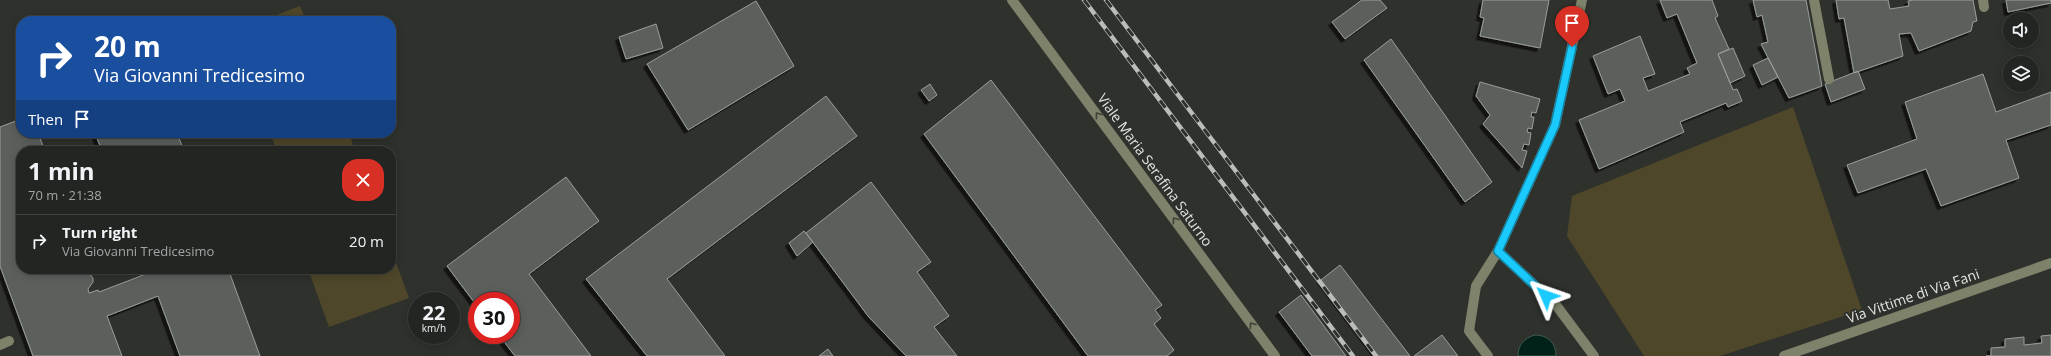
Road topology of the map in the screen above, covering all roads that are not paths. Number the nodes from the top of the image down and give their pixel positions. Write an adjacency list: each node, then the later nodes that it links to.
1 (1012, 0): 7 (street, Viale Maria Serafina Saturno, one-way to 1)
2 (1582, 0): 5 (street)
3 (1814, 0): 4 (street)
4 (1829, 79)
5 (1498, 251): 8 (street); 9 (street)
6 (2051, 264): 10 (street, Via Vittime di Via Fani)
7 (1275, 356)
8 (1488, 356)
9 (1594, 356)
10 (1784, 356)

